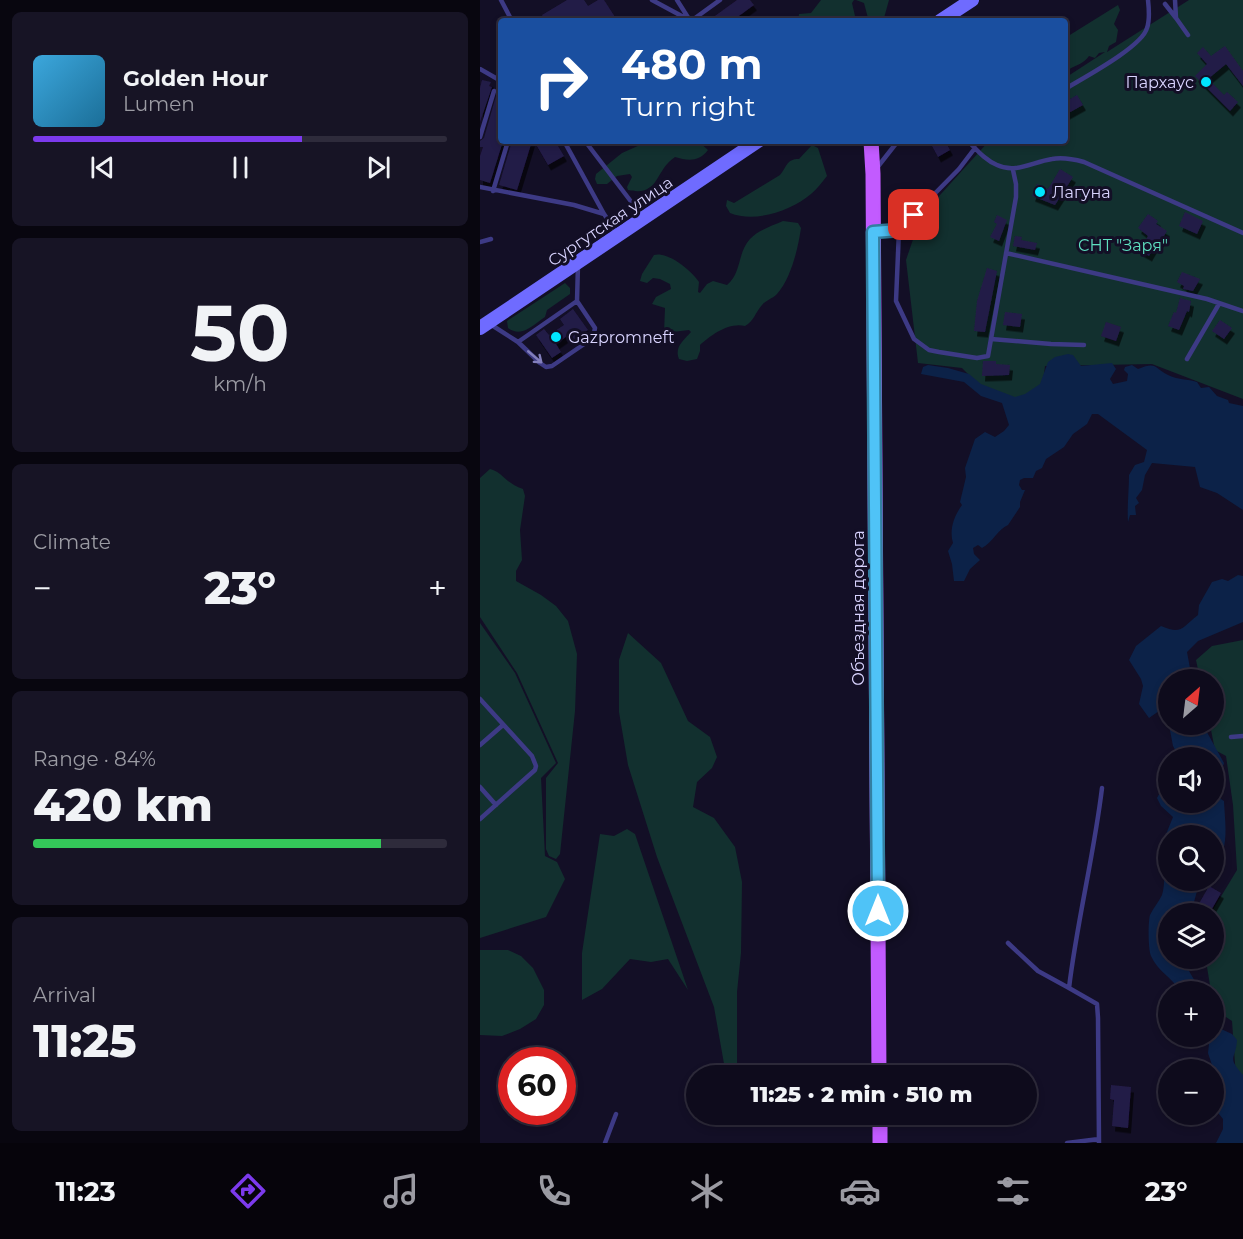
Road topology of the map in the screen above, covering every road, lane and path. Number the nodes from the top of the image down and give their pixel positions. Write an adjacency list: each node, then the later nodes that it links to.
1 (501, 0): 9 (lane)
2 (652, 0): 10 (lane)
3 (677, 0): 11 (lane)
4 (720, 0): 12 (lane)
5 (972, 0): 13 (main road)
6 (1148, 0): 18 (lane)
7 (1175, 0): 14 (lane)
8 (1165, 4): 14 (lane)
9 (510, 18)
10 (685, 18)
11 (689, 18)
12 (695, 18)
13 (945, 18)
14 (1176, 18): 15 (lane)
15 (1188, 35)
16 (480, 69): 17 (lane)
17 (498, 79)
18 (1068, 87)
19 (494, 91): 20 (lane)
20 (480, 137)
21 (507, 144): 33 (lane)
22 (566, 144): 34 (lane)
23 (587, 144): 35 (lane)
24 (754, 144): 35 (main road, Сургутская улица)
25 (864, 144): 31 (main road)
26 (873, 144): 31 (main road, Объездная дорога)
27 (896, 144): 31 (lane)
28 (971, 144): 29 (lane)
29 (975, 148): 30 (lane); 36 (lane)
30 (1013, 170): 38 (lane); 42 (lane)
31 (873, 174): 37 (main road, Объездная дорога)
32 (480, 188): 33 (lane)
33 (493, 191): 34 (lane)
34 (604, 214): 39 (lane)
35 (644, 218): 39 (main road, Сургутская улица)
36 (899, 230): 37 (lane); 48 (lane)
37 (873, 232): 63 (main road, Объездная дорога)
38 (1243, 233)
39 (618, 236): 43 (main road, Сургутская улица)
40 (491, 239): 41 (lane)
41 (480, 242)
42 (1006, 253): 45 (lane); 48 (lane)
43 (578, 262): 44 (lane); 47 (main road, Сургутская улица)
44 (577, 301): 49 (lane); 49 (lane, one-way to 44)
45 (1219, 304): 46 (lane); 51 (lane)
46 (1243, 311)
47 (484, 325): 49 (lane)
48 (991, 339): 50 (lane)
49 (518, 342)
50 (1084, 345)
51 (1187, 359)
52 (480, 699): 53 (lane)
53 (503, 725): 56 (lane); 59 (lane)
54 (1243, 736): 55 (lane)
55 (1231, 737)
56 (480, 745)
57 (480, 787): 59 (lane)
58 (1102, 788): 62 (lane)
59 (496, 805): 60 (lane)
60 (480, 819)
61 (1008, 943): 62 (lane)
62 (1069, 988): 66 (lane)
63 (879, 1065)
64 (616, 1114): 67 (lane)
65 (880, 1125): 68 (main road)
66 (1099, 1141): 69 (lane)
67 (605, 1143)
68 (880, 1143)
69 (1067, 1143)

